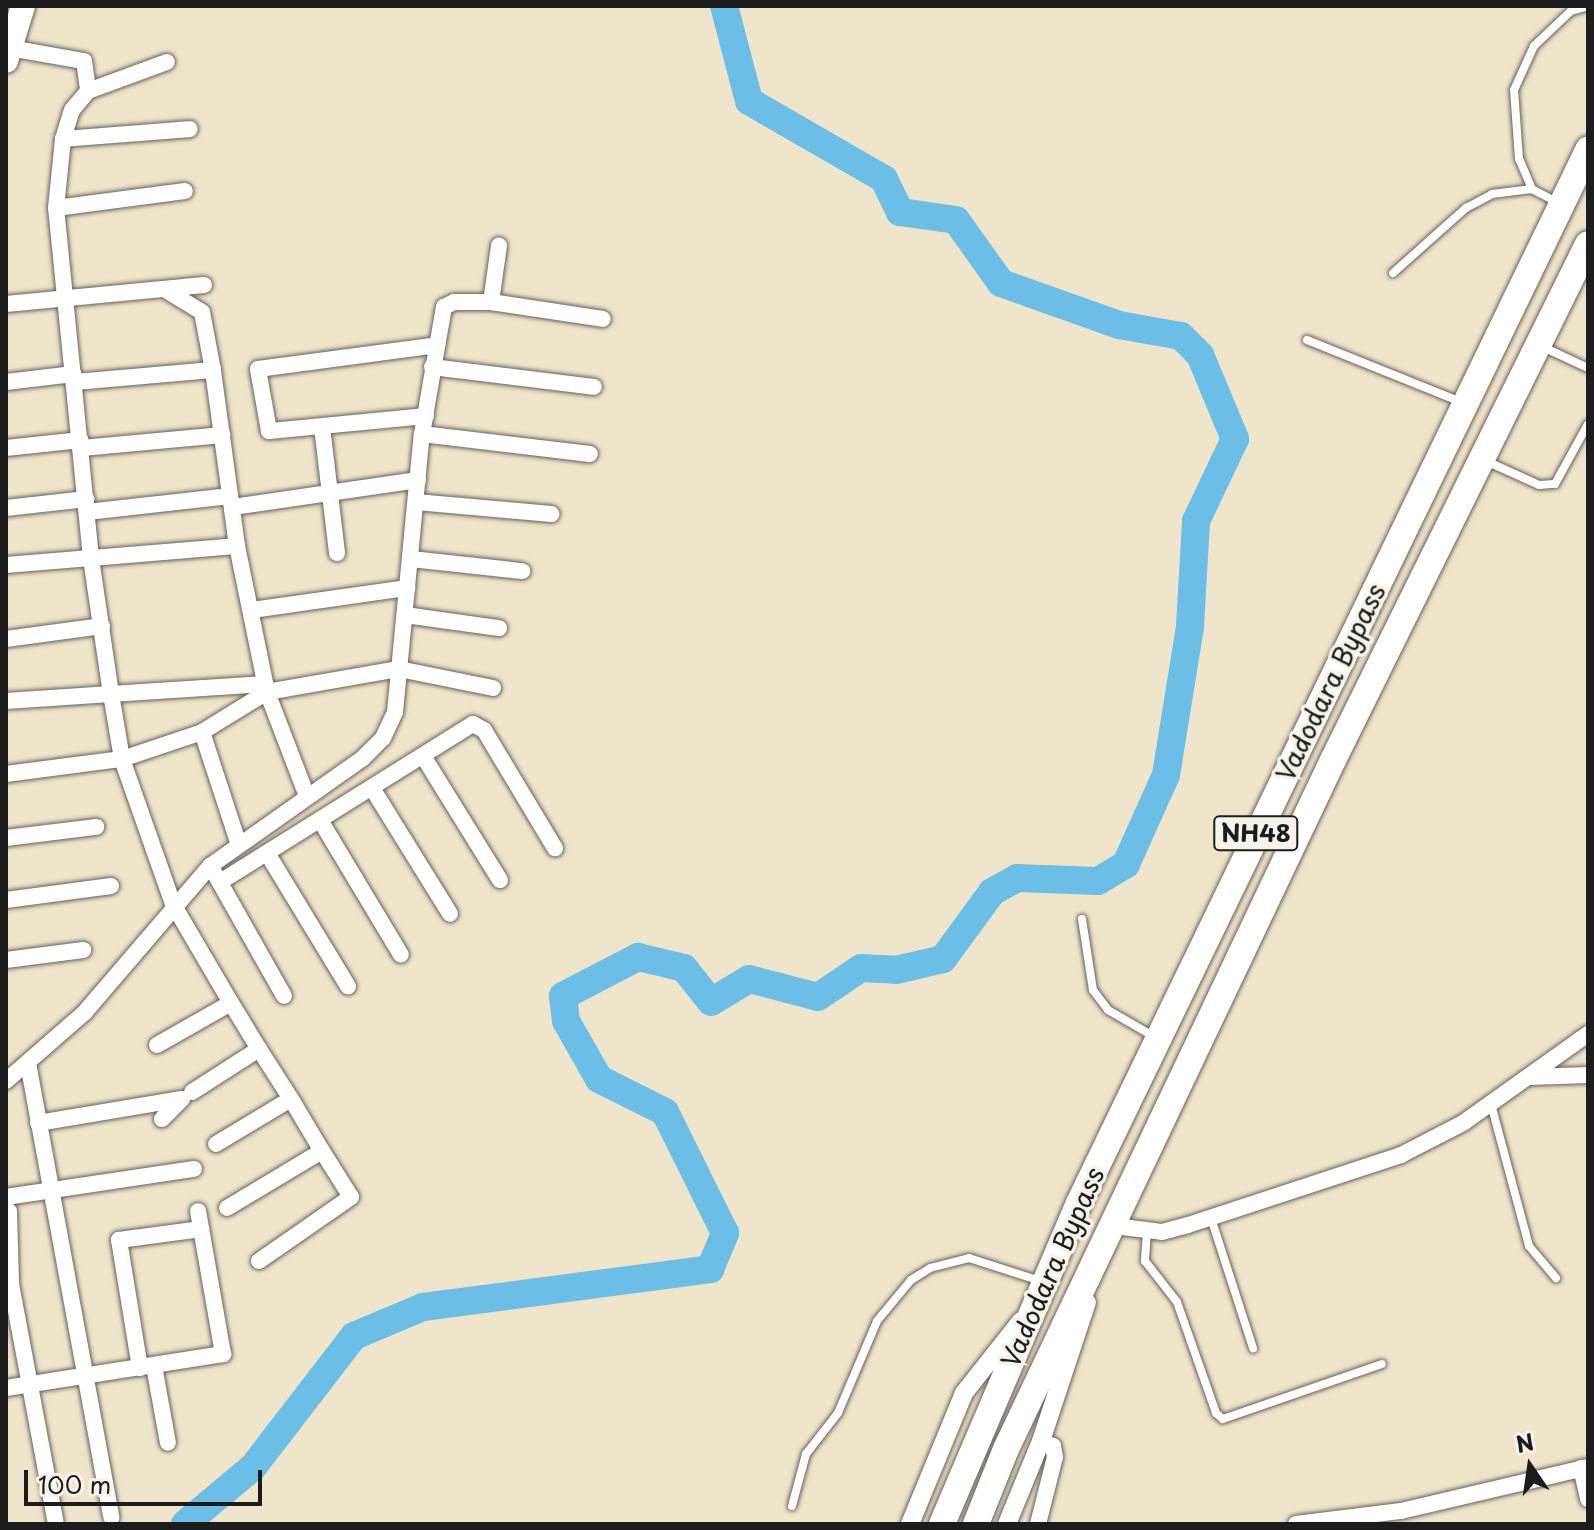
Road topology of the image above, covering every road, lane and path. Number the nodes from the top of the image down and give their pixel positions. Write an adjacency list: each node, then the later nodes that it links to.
1 (23, 6): 3 (main road)
2 (1588, 6): 9 (lane)
3 (8, 55): 5 (street)
4 (167, 62): 5 (street)
5 (88, 91): 7 (street)
6 (190, 129): 7 (street)
7 (63, 139): 12 (street)
8 (1588, 150): 11 (highway, Vadodara Bypass / NH48)
9 (1532, 189): 11 (lane); 15 (lane)
10 (185, 191): 12 (street)
11 (1561, 205): 31 (highway, Vadodara Bypass / NH48)
12 (56, 208): 18 (street)
13 (1588, 244): 23 (highway, Vadodara Bypass / NH48)
14 (499, 246): 19 (street)
15 (1393, 273)
16 (204, 285): 17 (street)
17 (164, 289): 18 (street); 27 (street)
18 (66, 301): 20 (street); 28 (street)
19 (491, 302): 21 (street); 24 (street)
20 (6, 304)
21 (603, 319)
22 (1307, 340): 31 (lane)
23 (1539, 344): 26 (lane); 40 (highway, Vadodara Bypass / NH48)
24 (437, 345): 25 (street); 34 (street)
25 (432, 367): 30 (street); 32 (street)
26 (1588, 368)
27 (213, 370): 28 (street); 36 (street)
28 (75, 378): 29 (street); 37 (street)
29 (6, 382)
30 (594, 387)
31 (1465, 404): 92 (highway, Vadodara Bypass / NH48)
32 (426, 416): 34 (street); 35 (street)
33 (1588, 424): 40 (lane)
34 (322, 427): 42 (street)
35 (422, 434): 39 (street); 41 (street)
36 (222, 435): 37 (street); 43 (street)
37 (82, 444): 38 (street); 45 (street)
38 (6, 448)
39 (590, 454)
40 (1482, 459): 114 (highway, Vadodara Bypass / NH48)
41 (418, 480): 42 (street); 44 (street)
42 (329, 492): 43 (street); 49 (street)
43 (232, 501): 45 (street); 48 (street)
44 (416, 502): 47 (street); 51 (street)
45 (87, 506): 46 (street); 50 (street)
46 (6, 508)
47 (551, 514)
48 (237, 546): 50 (street); 55 (street)
49 (337, 553)
50 (91, 558): 52 (street); 57 (street)
51 (411, 559): 53 (street); 54 (street)
52 (6, 565)
53 (522, 571)
54 (407, 588): 55 (street); 56 (street)
55 (252, 610): 61 (street)
56 (405, 615): 58 (street); 60 (street)
57 (102, 626): 59 (street); 63 (street)
58 (499, 628)
59 (6, 639)
60 (399, 669): 61 (street); 62 (street); 70 (street)
61 (266, 688): 63 (street); 65 (street); 70 (street)
62 (493, 688)
63 (111, 694): 64 (street); 67 (street)
64 (6, 701)
65 (202, 732): 67 (street); 74 (street)
66 (423, 756): 69 (street); 75 (street); 78 (street)
67 (122, 759): 68 (street); 82 (street)
68 (6, 774)
69 (372, 788): 71 (street); 83 (street)
70 (307, 796): 74 (street)
71 (320, 820): 76 (street); 86 (street)
72 (96, 827): 73 (street)
73 (6, 838)
74 (238, 842): 77 (street)
75 (555, 848)
76 (267, 853): 79 (street); 88 (street)
77 (210, 866): 79 (street); 82 (street)
78 (500, 880)
79 (220, 882): 89 (street)
80 (111, 886): 81 (street)
81 (6, 900)
82 (173, 904): 90 (street); 95 (street)
83 (450, 914)
84 (1082, 919): 92 (lane)
85 (83, 950): 87 (street)
86 (401, 955)
87 (6, 960)
88 (348, 986)
89 (284, 996)
90 (231, 1003): 93 (street); 94 (street)
91 (1588, 1034): 97 (street)
92 (1158, 1038): 118 (highway, Vadodara Bypass / NH48)
93 (157, 1045)
94 (259, 1049): 99 (street); 100 (street)
95 (28, 1063): 98 (street); 103 (street)
96 (1588, 1075): 97 (street)
97 (1528, 1077): 101 (street)
98 (6, 1081)
99 (192, 1092)
100 (291, 1099): 104 (street); 105 (street)
101 (1491, 1103): 111 (street); 116 (lane)
102 (162, 1119): 103 (street)
103 (38, 1123): 107 (street)
104 (216, 1144)
105 (322, 1151): 109 (street); 115 (street)
106 (194, 1169): 107 (street)
107 (53, 1191): 108 (street); 122 (street)
108 (8, 1204): 117 (street)
109 (227, 1208)
110 (198, 1211): 112 (street)
111 (1211, 1217): 113 (street); 119 (lane)
112 (201, 1229): 121 (street); 121 (street)
113 (1147, 1231): 114 (street); 120 (lane)
114 (1111, 1233): 125 (street); 134 (highway, Vadodara Bypass / NH48)
115 (259, 1261)
116 (1556, 1278)
117 (8, 1284): 123 (street)
118 (1040, 1292): 129 (lane); 132 (street); 133 (highway, Vadodara Bypass / NH48)
119 (1253, 1348)
120 (1382, 1364)
121 (147, 1367): 122 (street); 126 (street)
122 (88, 1376): 123 (street); 130 (street)
123 (30, 1385): 124 (street); 131 (street)
124 (6, 1388)
125 (1041, 1441): 135 (street); 136 (street)
126 (168, 1443)
127 (1584, 1467): 128 (street); 137 (street)
128 (1588, 1499)
129 (792, 1506)
130 (111, 1517)
131 (56, 1524)
132 (910, 1524)
133 (942, 1524)
134 (976, 1524)
135 (1007, 1524)
136 (1038, 1524)
137 (1296, 1524)

